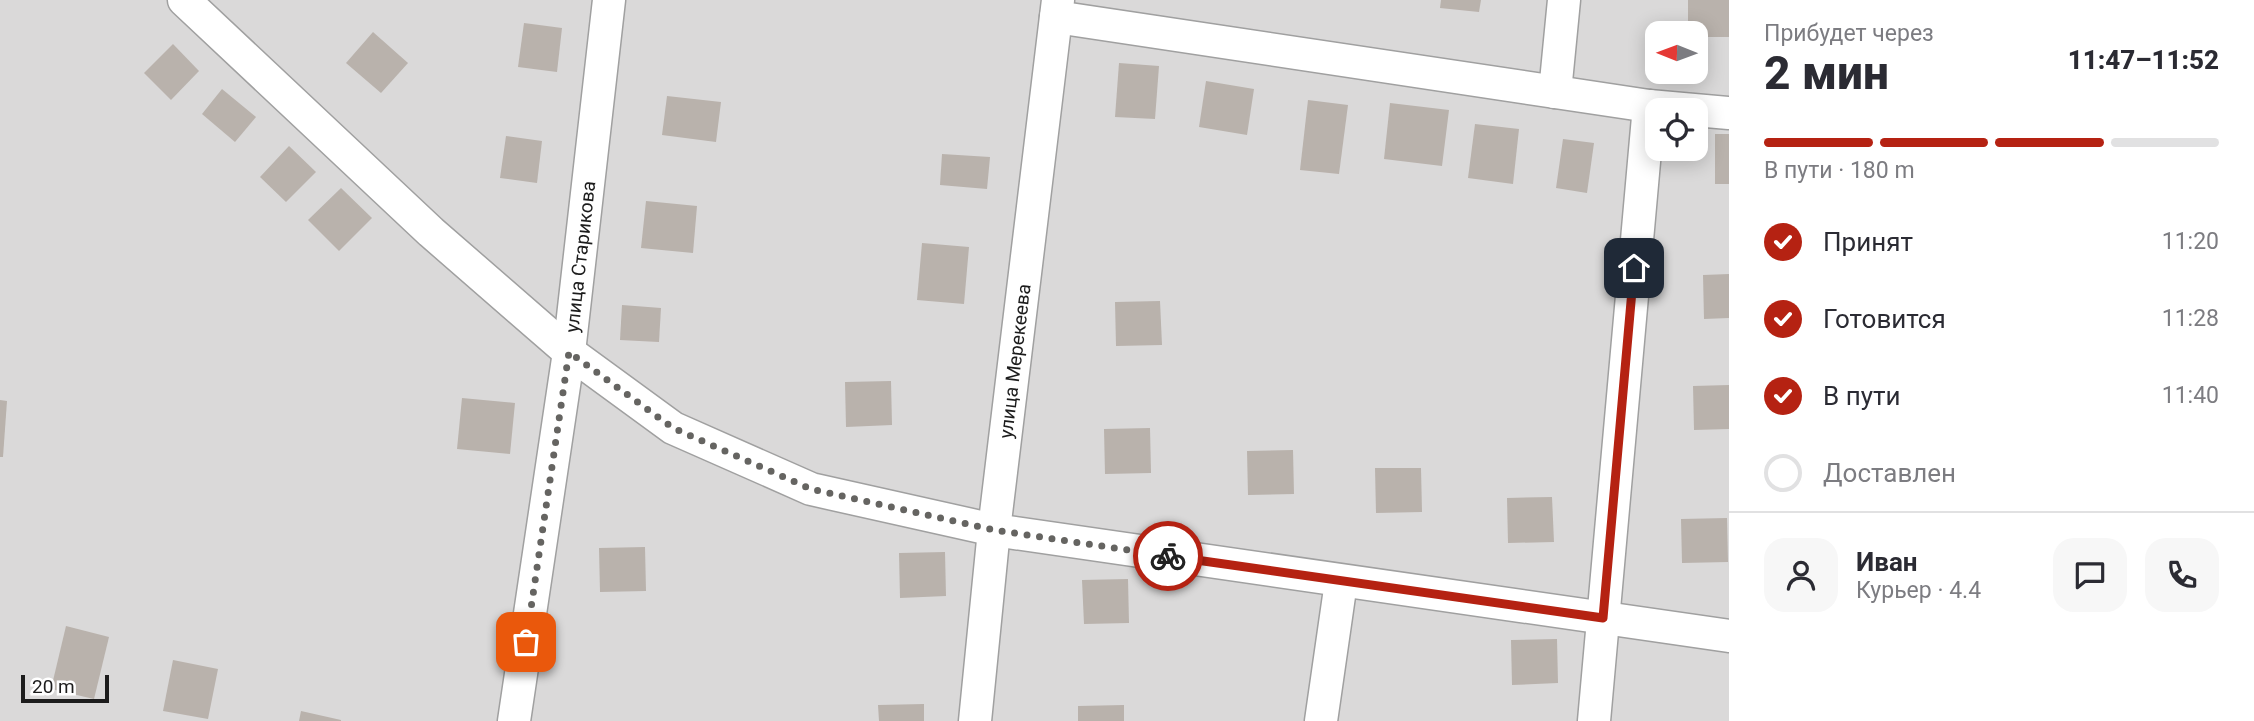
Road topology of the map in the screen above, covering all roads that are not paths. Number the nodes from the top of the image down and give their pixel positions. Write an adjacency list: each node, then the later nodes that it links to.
1 (184, 0): 10 (street)
2 (609, 0): 10 (street, улица Старикова)
3 (1564, 0): 5 (street)
4 (1057, 8): 5 (street); 11 (street, улица Мерекеева)
5 (1555, 92): 6 (street)
6 (1645, 105)
7 (1708, 111): 8 (street)
8 (1729, 113)
9 (1645, 151): 13 (street)
10 (569, 352): 11 (street); 15 (street, улица Старикова)
11 (994, 530): 12 (street); 16 (street, улица Мерекеева)
12 (1340, 582): 13 (street); 17 (street)
13 (1603, 618): 14 (street); 18 (street)
14 (1729, 636)
15 (514, 721)
16 (975, 721)
17 (1321, 721)
18 (1594, 721)

